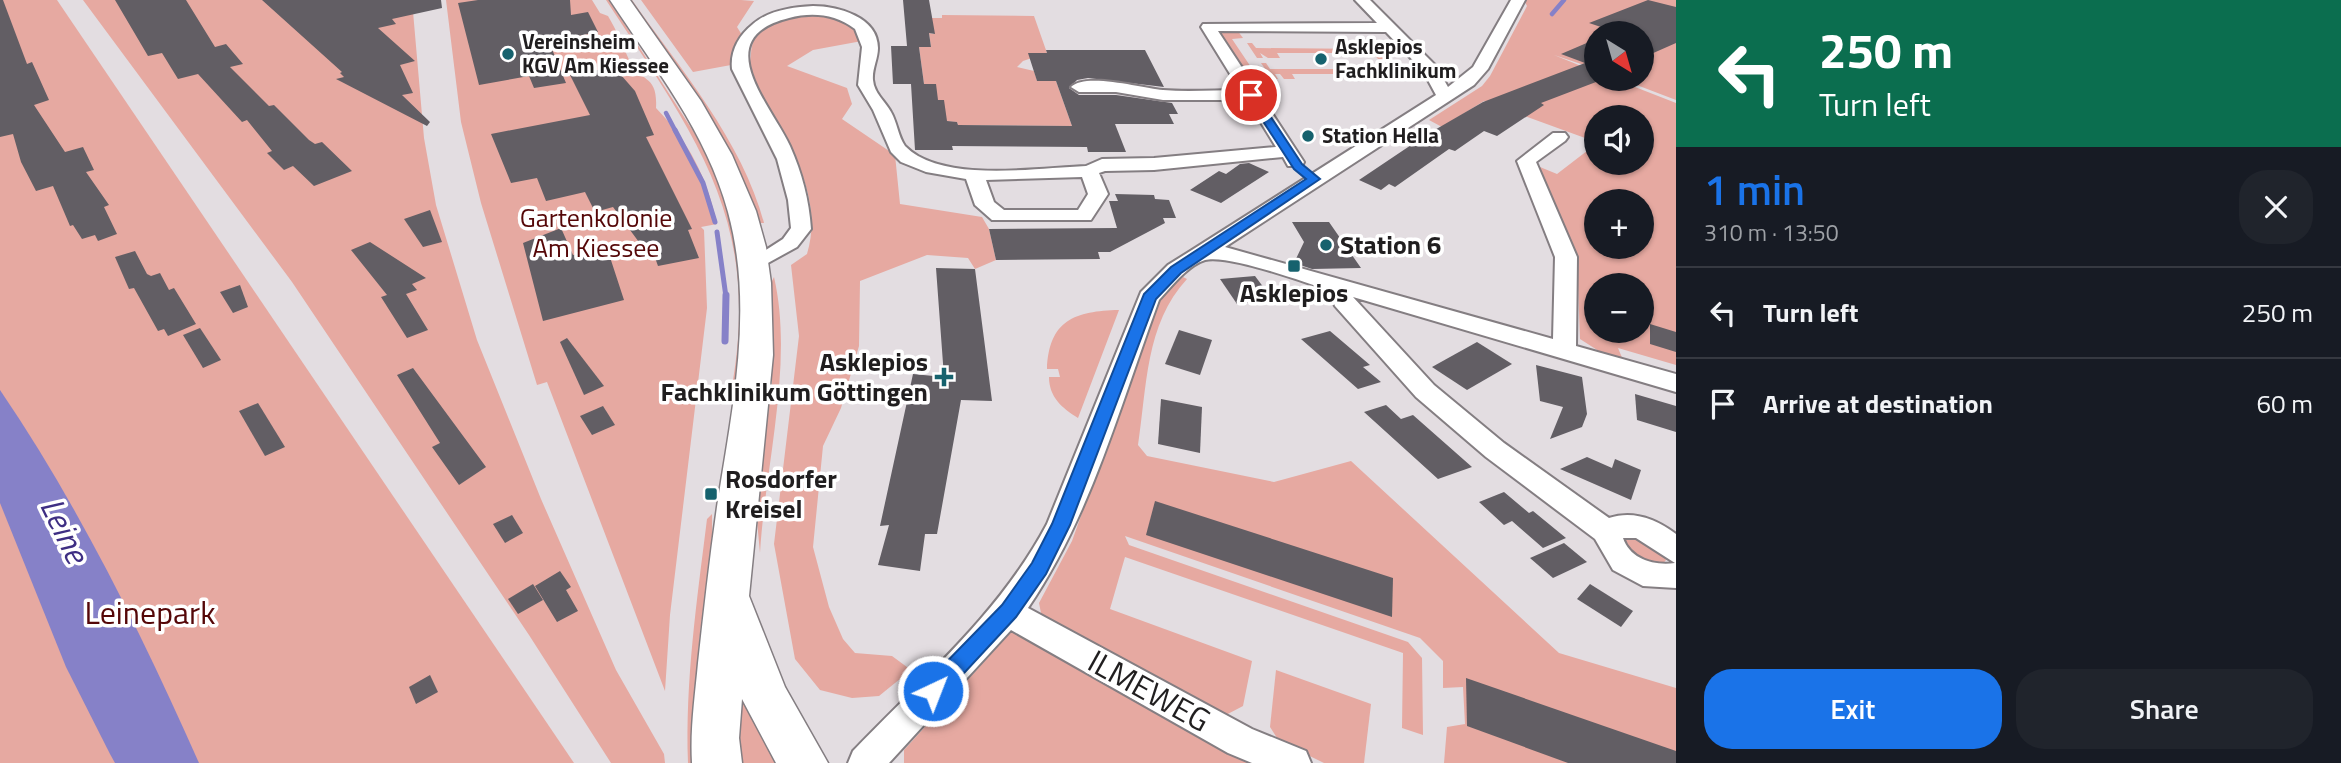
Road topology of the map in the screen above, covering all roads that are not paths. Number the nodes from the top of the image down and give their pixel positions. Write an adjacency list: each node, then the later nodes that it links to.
1 (620, 0): 16 (main road)
2 (1362, 0): 4 (street)
3 (1511, 2): 6 (street)
4 (1390, 28): 5 (street); 8 (street)
5 (1430, 69): 6 (street); 9 (street)
6 (1474, 77): 9 (street)
7 (1079, 87): 8 (street)
8 (1251, 95): 11 (street)
9 (1446, 98): 14 (street)
10 (1559, 138): 18 (street)
11 (1288, 151): 12 (street); 14 (street)
12 (1089, 171): 13 (street); 13 (street)
13 (974, 174): 16 (street)
14 (1314, 179): 15 (street)
15 (1199, 254): 17 (street); 24 (street)
16 (755, 264): 23 (main road)
17 (1338, 285): 18 (street); 20 (street)
18 (1564, 350): 19 (street)
19 (1676, 383)
20 (1608, 533): 21 (street); 22 (street)
21 (1676, 551)
22 (1676, 575)
23 (728, 598): 25 (main road); 26 (main road)
24 (1009, 611): 27 (street); 28 (street, ILMEWEG)
25 (717, 763)
26 (803, 763)
27 (865, 763)
28 (1294, 763)

